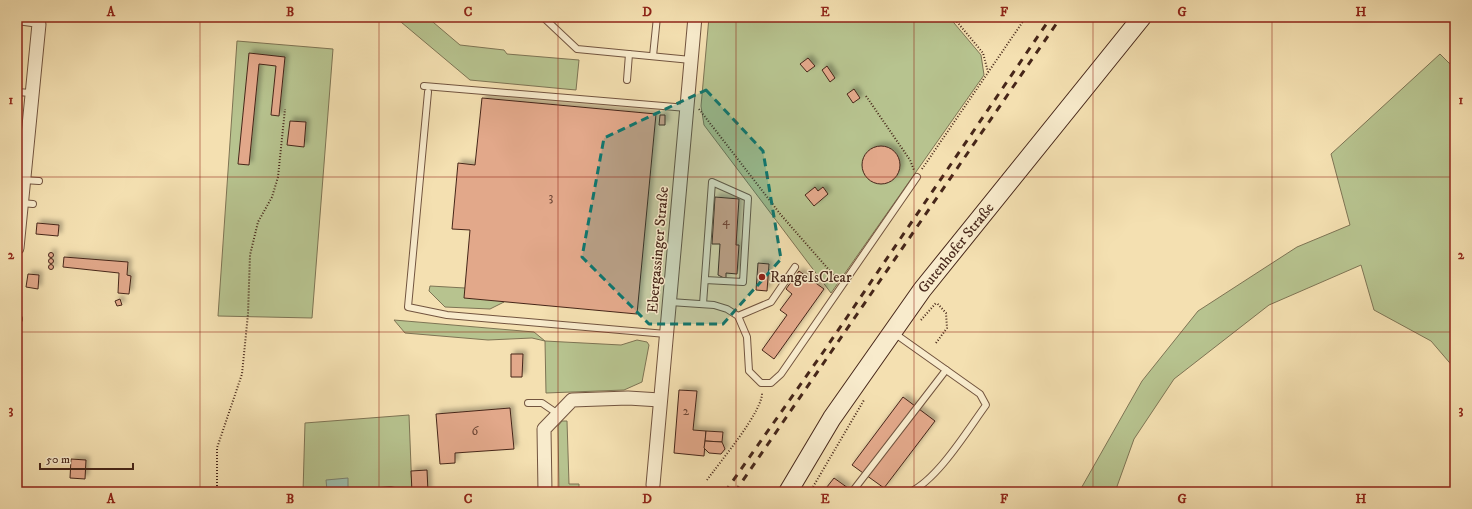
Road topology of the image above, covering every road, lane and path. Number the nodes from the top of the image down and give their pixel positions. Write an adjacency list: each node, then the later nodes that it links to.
1 (543, 17): 9 (lane)
2 (657, 17): 10 (lane)
3 (695, 17): 11 (street, Ebergassinger Straße)
4 (953, 17): 12 (path)
5 (1026, 17): 12 (path)
6 (1142, 17): 30 (street, Gutenhofer Straße)
7 (17, 21): 8 (lane)
8 (40, 21): 17 (street)
9 (629, 54): 10 (lane); 13 (lane)
10 (653, 56): 11 (lane)
11 (691, 60): 19 (street, Ebergassinger Straße)
12 (988, 72): 22 (path)
13 (627, 80)
14 (424, 86): 19 (lane)
15 (17, 92): 17 (lane)
16 (428, 92): 37 (lane)
17 (31, 93): 21 (street)
18 (866, 96): 22 (path)
19 (687, 108): 29 (path); 31 (street, Ebergassinger Straße)
20 (285, 109): 48 (path)
21 (21, 158): 23 (street)
22 (917, 177): 29 (lane)
23 (24, 180): 24 (lane); 25 (street)
24 (39, 181)
25 (23, 207): 26 (street)
26 (19, 244)
27 (795, 267): 34 (lane)
28 (705, 280): 28 (lane); 33 (lane)
29 (842, 285): 40 (lane)
30 (922, 290): 32 (path); 36 (street, Gutenhofer Straße)
31 (670, 302): 33 (lane); 37 (street, Ebergassinger Straße)
32 (936, 302): 35 (path); 38 (path)
33 (703, 304): 34 (lane)
34 (738, 316): 40 (lane)
35 (919, 322)
36 (893, 332): 39 (lane); 47 (street, Gutenhofer Straße)
37 (666, 334): 42 (street, Ebergassinger Straße)
38 (936, 343)
39 (946, 370): 53 (lane); 54 (lane)
40 (761, 383): 45 (path)
41 (866, 398): 52 (path)
42 (660, 400): 44 (street); 46 (street, Ebergassinger Straße)
43 (528, 403): 44 (lane)
44 (558, 414): 51 (street)
45 (707, 480)
46 (653, 485)
47 (790, 491)
48 (217, 492)
49 (372, 492): 50 (lane)
50 (398, 492)
51 (545, 492)
52 (810, 492)
53 (852, 492)
54 (910, 492)

